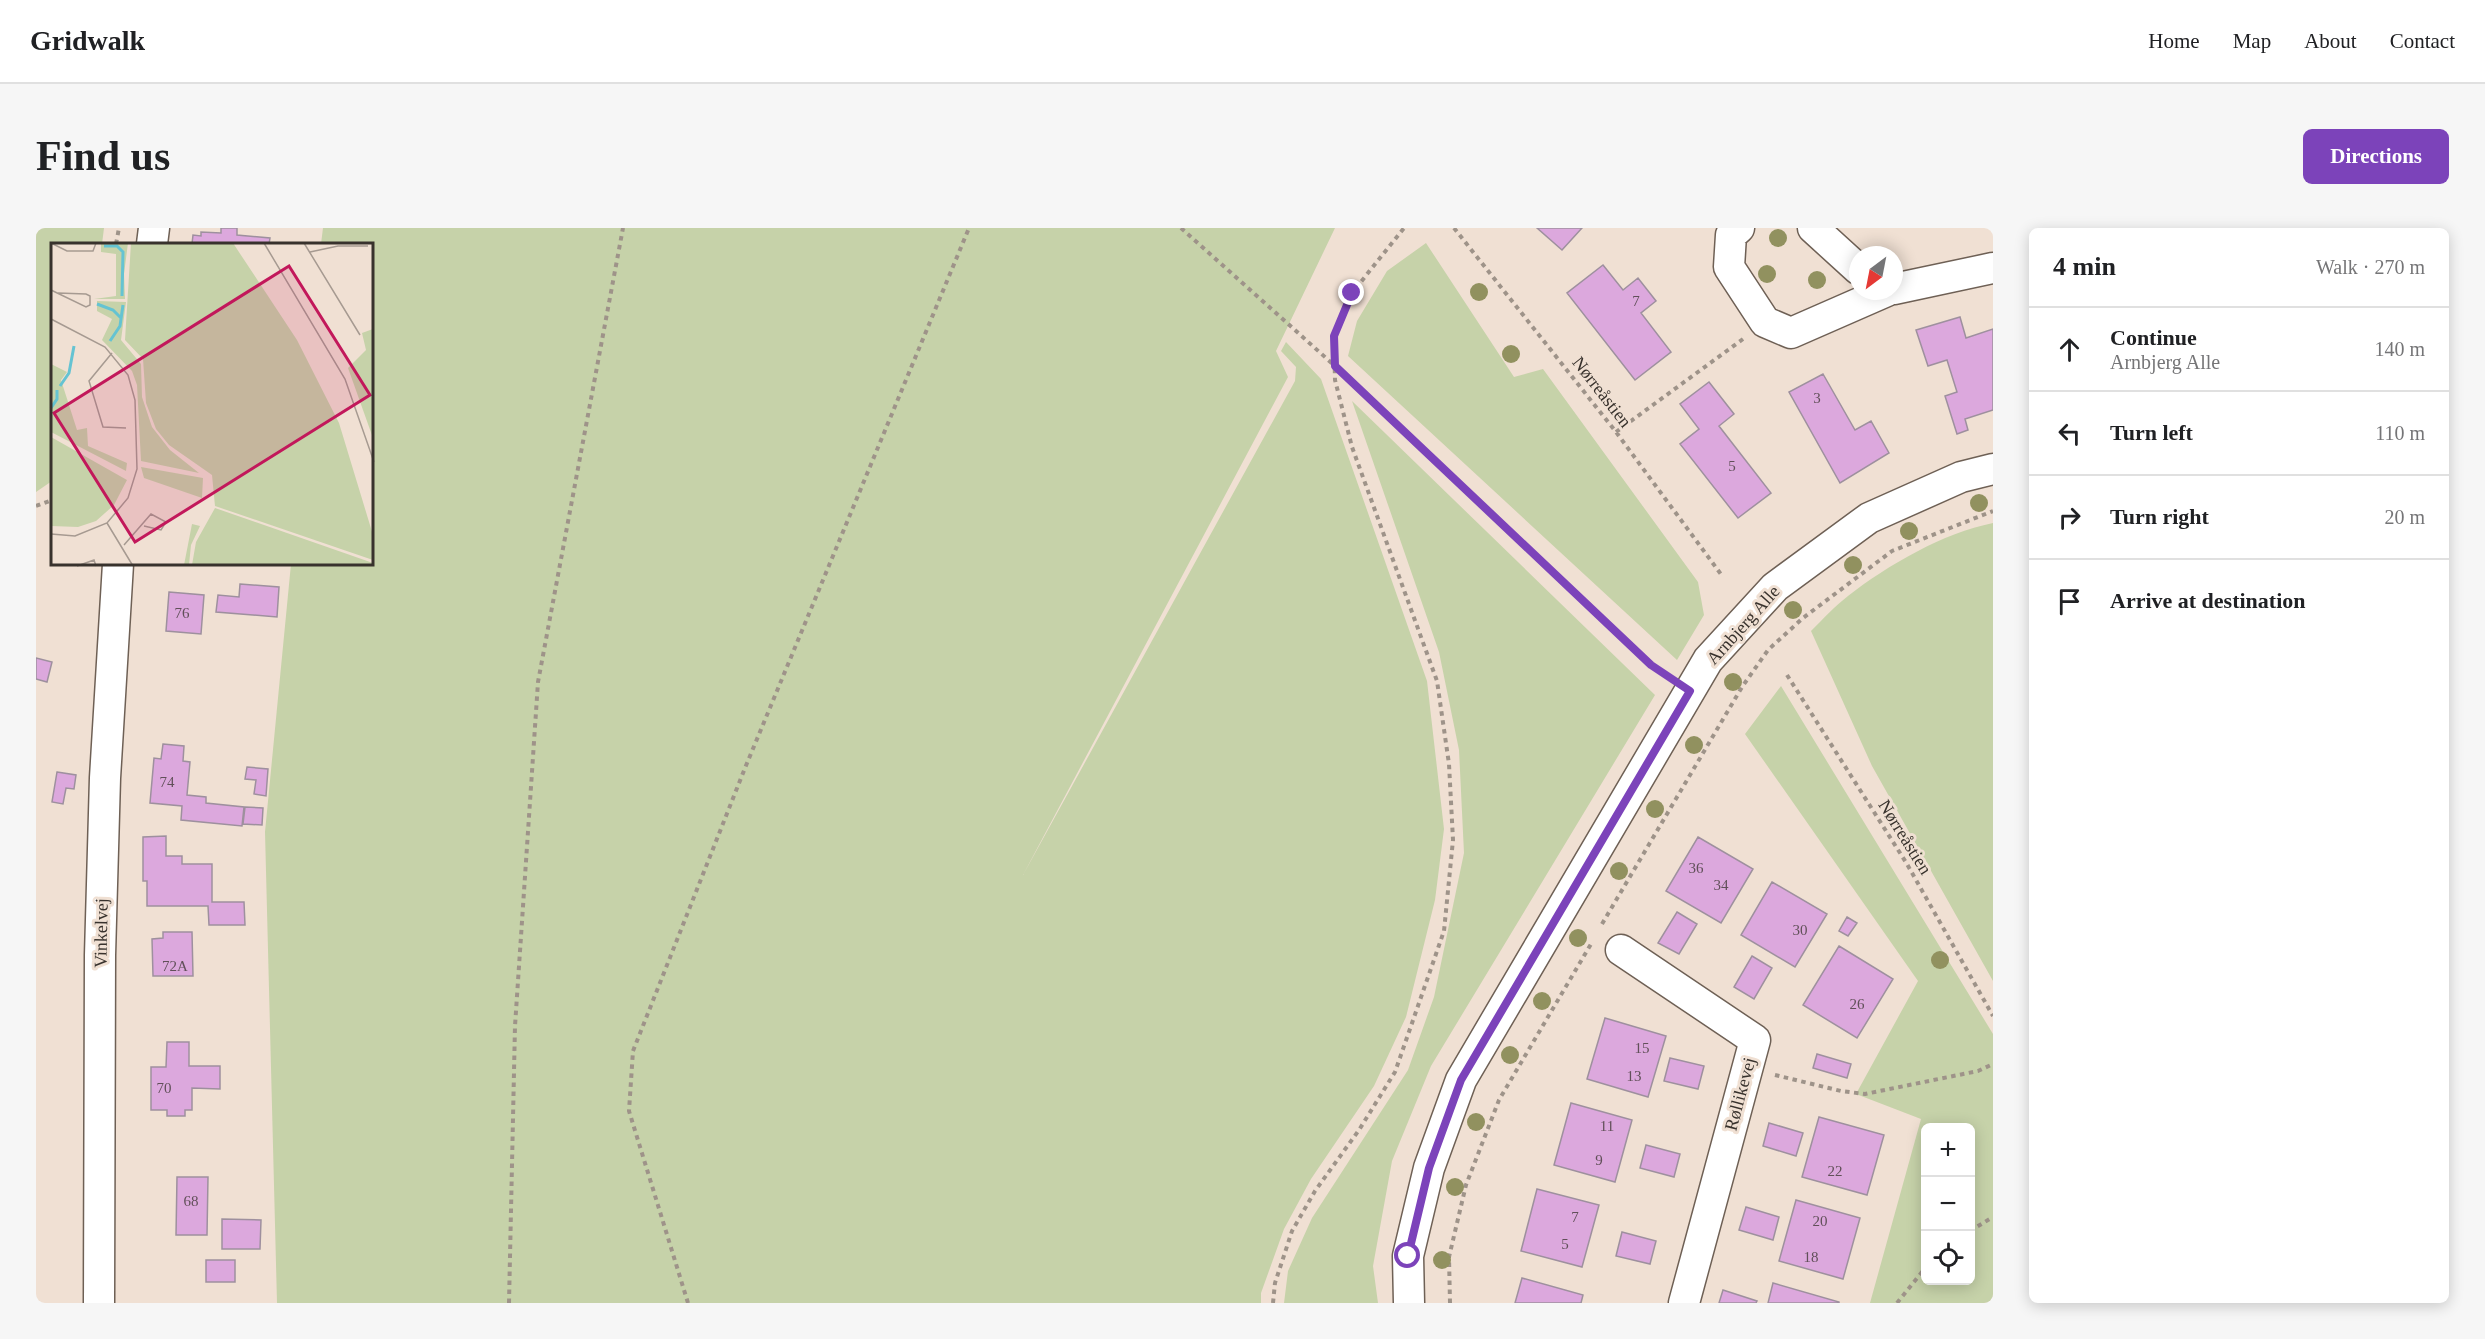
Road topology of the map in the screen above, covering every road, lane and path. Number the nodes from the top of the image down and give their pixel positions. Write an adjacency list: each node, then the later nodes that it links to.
1 (119, 228): 10 (path)
2 (154, 228): 11 (street)
3 (623, 228): 36 (path)
4 (969, 228): 37 (path)
5 (1180, 228): 17 (path)
6 (1404, 228): 17 (path)
7 (1454, 228): 18 (path, Nørreåstien)
8 (1739, 228): 16 (street)
9 (1813, 228): 12 (street)
10 (116, 243)
11 (152, 243)
12 (1849, 262)
13 (1993, 268): 14 (street)
14 (1903, 287)
15 (1866, 300): 16 (street)
16 (1765, 322): 18 (path)
17 (1335, 366): 26 (path); 38 (path)
18 (1616, 432): 24 (path, Nørreåstien)
19 (1993, 469): 26 (street, Arnbjerg Alle)
20 (51, 500): 21 (path)
21 (36, 506)
22 (1993, 511): 27 (path)
23 (118, 566): 35 (street, Vinkelvej)
24 (1723, 577)
25 (1787, 675): 29 (path, Nørreåstien)
26 (1690, 691): 39 (street, Arnbjerg Alle)
27 (1602, 925)
28 (1609, 942): 31 (street, Røllikevej); 40 (path)
29 (1993, 1016)
30 (1993, 1064): 31 (path)
31 (1747, 1068): 41 (street, Røllikevej)
32 (1993, 1217): 33 (path)
33 (1975, 1228)
34 (1921, 1273): 42 (path)
35 (99, 1303)
36 (509, 1303)
37 (688, 1303)
38 (1273, 1303)
39 (1409, 1303)
40 (1450, 1303)
41 (1684, 1303)
42 (1897, 1303)

